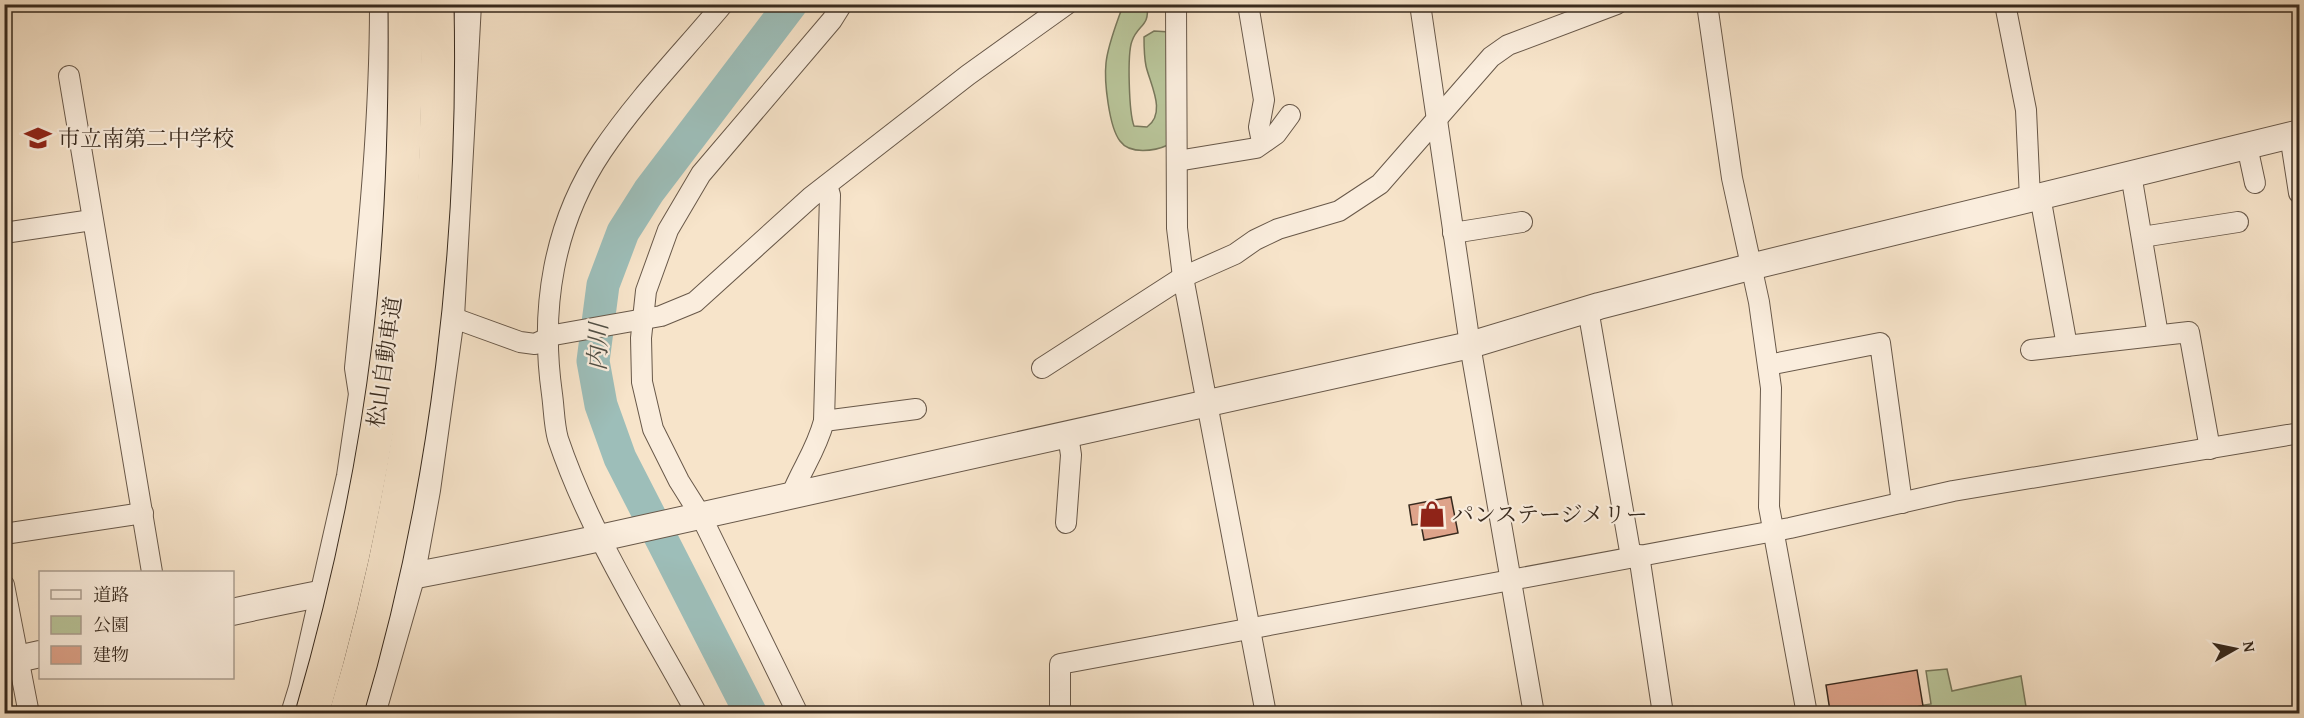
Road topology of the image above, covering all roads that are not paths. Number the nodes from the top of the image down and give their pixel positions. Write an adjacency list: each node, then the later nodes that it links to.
1 (383, 4): 63 (street)
2 (405, 4): 69 (highway, 松山自動車道, bridge)
3 (437, 4): 70 (highway, 松山自動車道, bridge)
4 (468, 4): 35 (street)
5 (723, 4): 38 (street)
6 (842, 4): 36 (street)
7 (1067, 4): 23 (street)
8 (1176, 4): 20 (street)
9 (1248, 4): 18 (street)
10 (1420, 4): 16 (street)
11 (1617, 4): 16 (street)
12 (1707, 4): 32 (street)
13 (2005, 4): 25 (street)
14 (69, 76): 26 (street)
15 (1290, 115): 18 (street)
16 (1436, 123): 30 (street); 33 (street)
17 (2295, 134): 19 (street); 24 (street)
18 (1262, 142): 20 (street)
19 (2247, 146): 21 (street); 22 (street)
20 (1177, 161): 33 (street)
21 (2132, 174): 25 (street); 31 (street)
22 (2255, 183)
23 (826, 184): 36 (street); 46 (street)
24 (2299, 194)
25 (2035, 197): 32 (street); 40 (street)
26 (92, 220): 29 (street); 52 (street)
27 (1522, 222): 30 (street)
28 (2238, 222): 31 (street)
29 (4, 233)
30 (1453, 233): 39 (street)
31 (2142, 237): 37 (street)
32 (1750, 267): 34 (street); 42 (street)
33 (1183, 277): 43 (street); 44 (street)
34 (1588, 309): 39 (street); 58 (street)
35 (451, 317): 38 (street); 60 (street)
36 (640, 320): 38 (street); 53 (street)
37 (2158, 335): 40 (street); 49 (street)
38 (550, 337): 57 (street)
39 (1470, 345): 44 (street); 61 (street)
40 (2067, 346): 41 (street)
41 (2031, 350)
42 (1768, 365): 51 (street); 55 (street)
43 (1041, 368)
44 (1206, 404): 48 (street); 65 (street)
45 (916, 409): 46 (street)
46 (824, 421): 50 (street)
47 (2300, 433): 49 (street)
48 (1068, 435): 50 (street); 54 (street)
49 (2210, 449): 51 (street)
50 (791, 496): 53 (street)
51 (1902, 503): 55 (street)
52 (143, 513): 56 (street); 59 (street)
53 (698, 517): 57 (street); 73 (street)
54 (1066, 523)
55 (1773, 531): 58 (street); 78 (street)
56 (4, 534)
57 (605, 537): 60 (street); 72 (street)
58 (1635, 556): 61 (street); 77 (street)
59 (152, 571)
60 (411, 578): 63 (street); 71 (street)
61 (1511, 578): 65 (street); 76 (street)
62 (4, 585): 66 (street)
63 (323, 592): 64 (street); 68 (street)
64 (234, 612)
65 (1250, 629): 74 (street); 75 (street)
66 (21, 658): 67 (street)
67 (29, 714)
68 (294, 714)
69 (312, 714)
70 (346, 714)
71 (372, 714)
72 (697, 714)
73 (798, 714)
74 (1060, 714)
75 (1266, 714)
76 (1534, 714)
77 (1663, 714)
78 (1807, 714)

